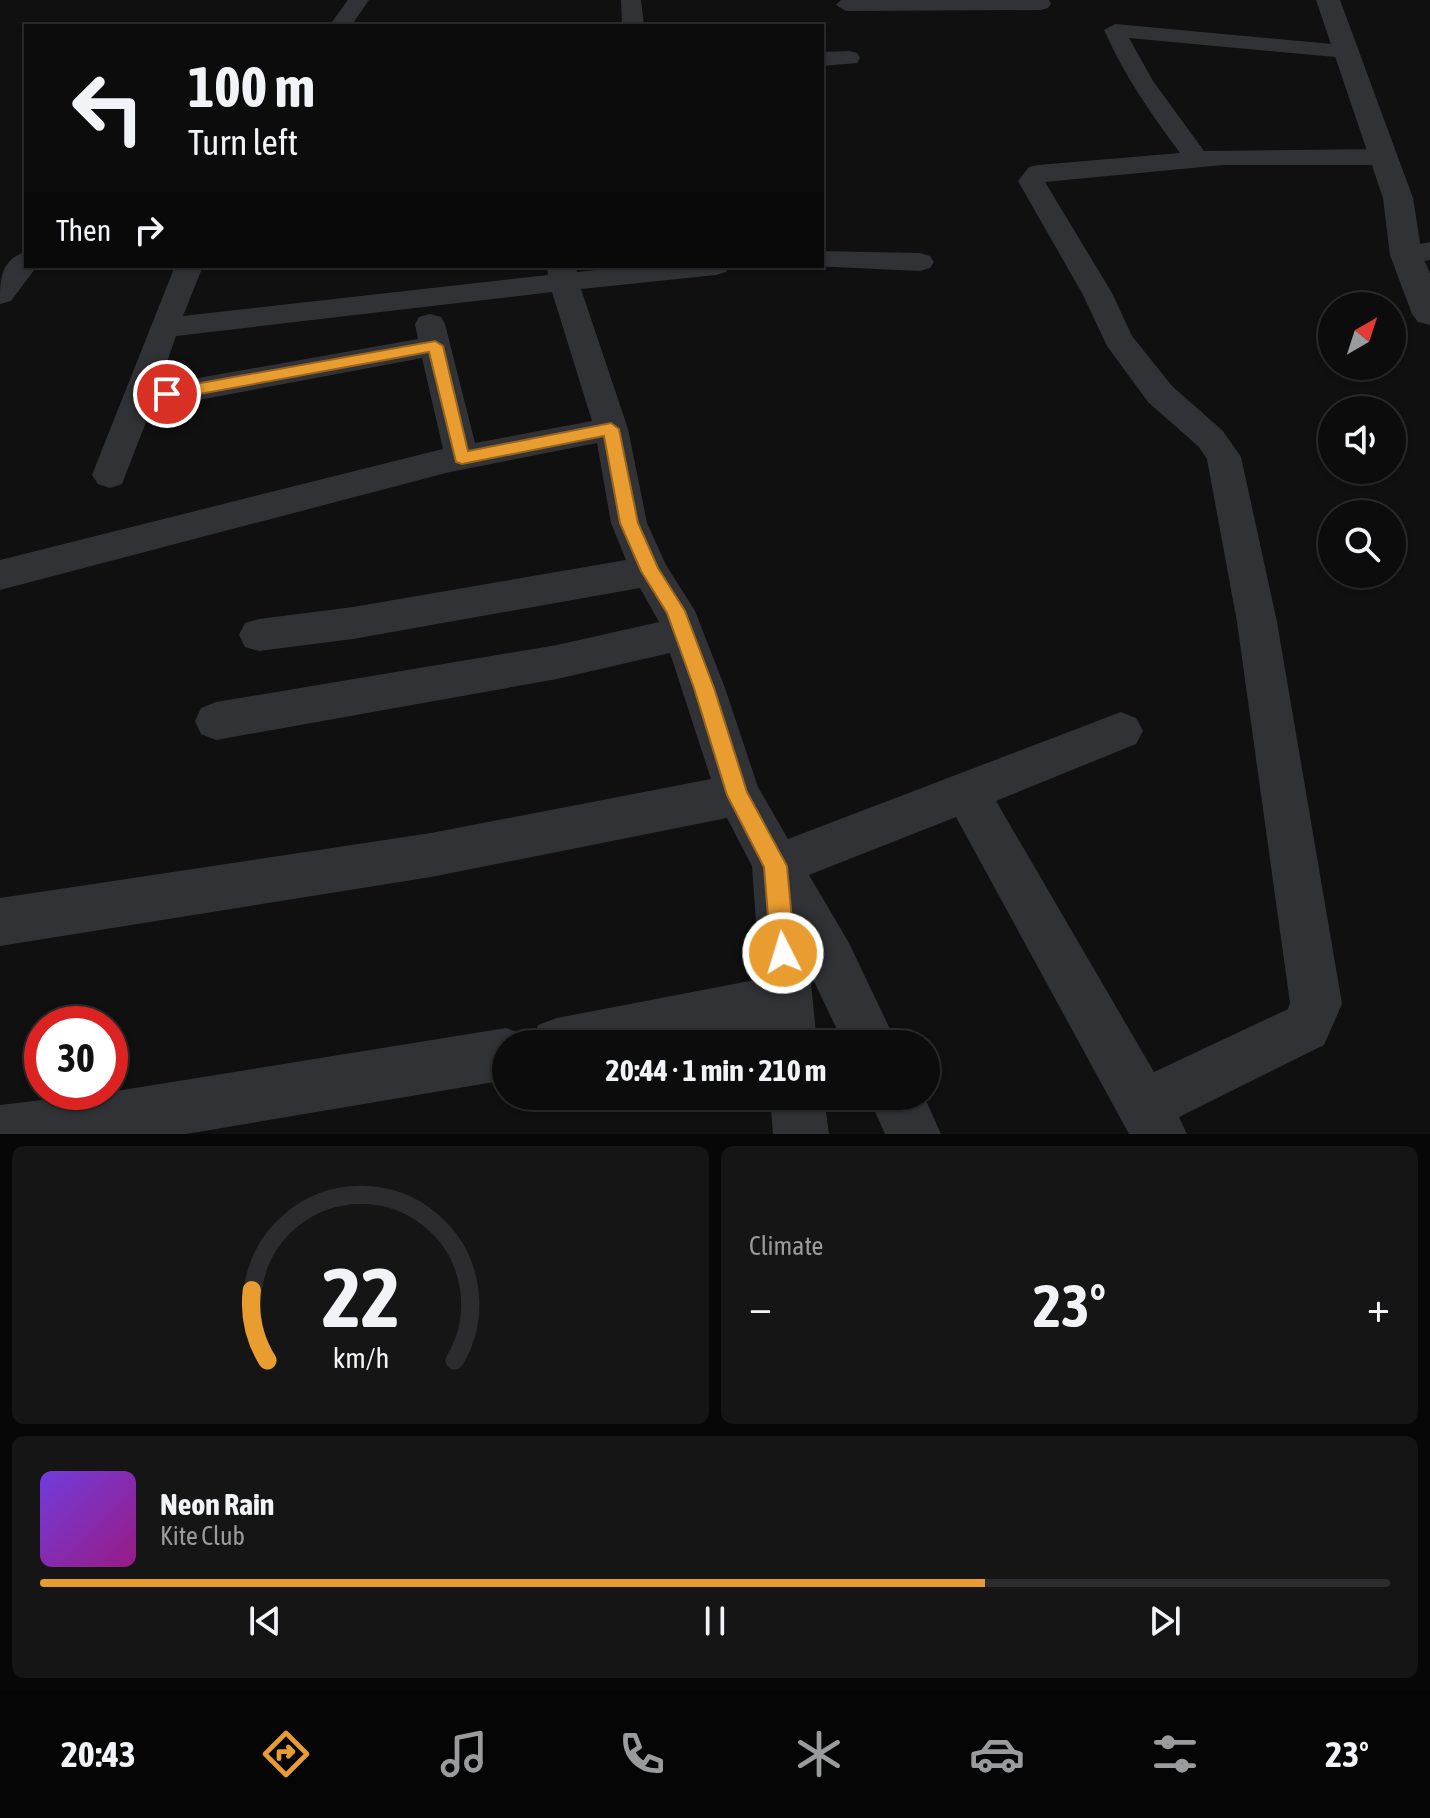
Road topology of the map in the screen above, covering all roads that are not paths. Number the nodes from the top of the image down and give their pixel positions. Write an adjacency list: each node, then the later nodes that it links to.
1 (359, 0): 7 (street)
2 (631, 0): 8 (street)
3 (1328, 0): 9 (street)
4 (941, 1): 5 (street); 6 (street)
5 (1041, 4)
6 (846, 5)
7 (341, 24)
8 (633, 24)
9 (1346, 51): 12 (street); 13 (street)
10 (849, 58): 11 (street)
11 (824, 59)
12 (1382, 157): 13 (street); 14 (street)
13 (1197, 159): 46 (street)
14 (1418, 253): 23 (street)
15 (824, 260): 16 (street)
16 (920, 262)
17 (24, 264): 21 (street)
18 (188, 268): 24 (street)
19 (666, 268): 20 (street)
20 (562, 274): 22 (street); 27 (street)
21 (0, 295)
22 (424, 298): 24 (street); 25 (street)
23 (1430, 314)
24 (163, 328): 26 (street)
25 (435, 346): 26 (street); 28 (street)
26 (137, 400): 29 (street)
27 (611, 429): 28 (street); 30 (street)
28 (462, 458): 31 (street)
29 (110, 475)
30 (650, 571): 32 (street); 33 (street)
31 (0, 575)
32 (684, 633): 34 (street); 37 (street)
33 (259, 635)
34 (216, 721)
35 (1121, 731): 36 (street)
36 (966, 791): 38 (street); 46 (street)
37 (738, 795): 38 (street); 39 (street)
38 (776, 866): 40 (street); 42 (street)
39 (0, 922)
40 (789, 1022): 41 (street)
41 (705, 1030)
42 (864, 1030)
43 (492, 1056): 47 (street)
44 (798, 1110): 48 (street)
45 (902, 1110): 49 (street)
46 (1151, 1120)
47 (0, 1133)
48 (801, 1134)
49 (913, 1134)

